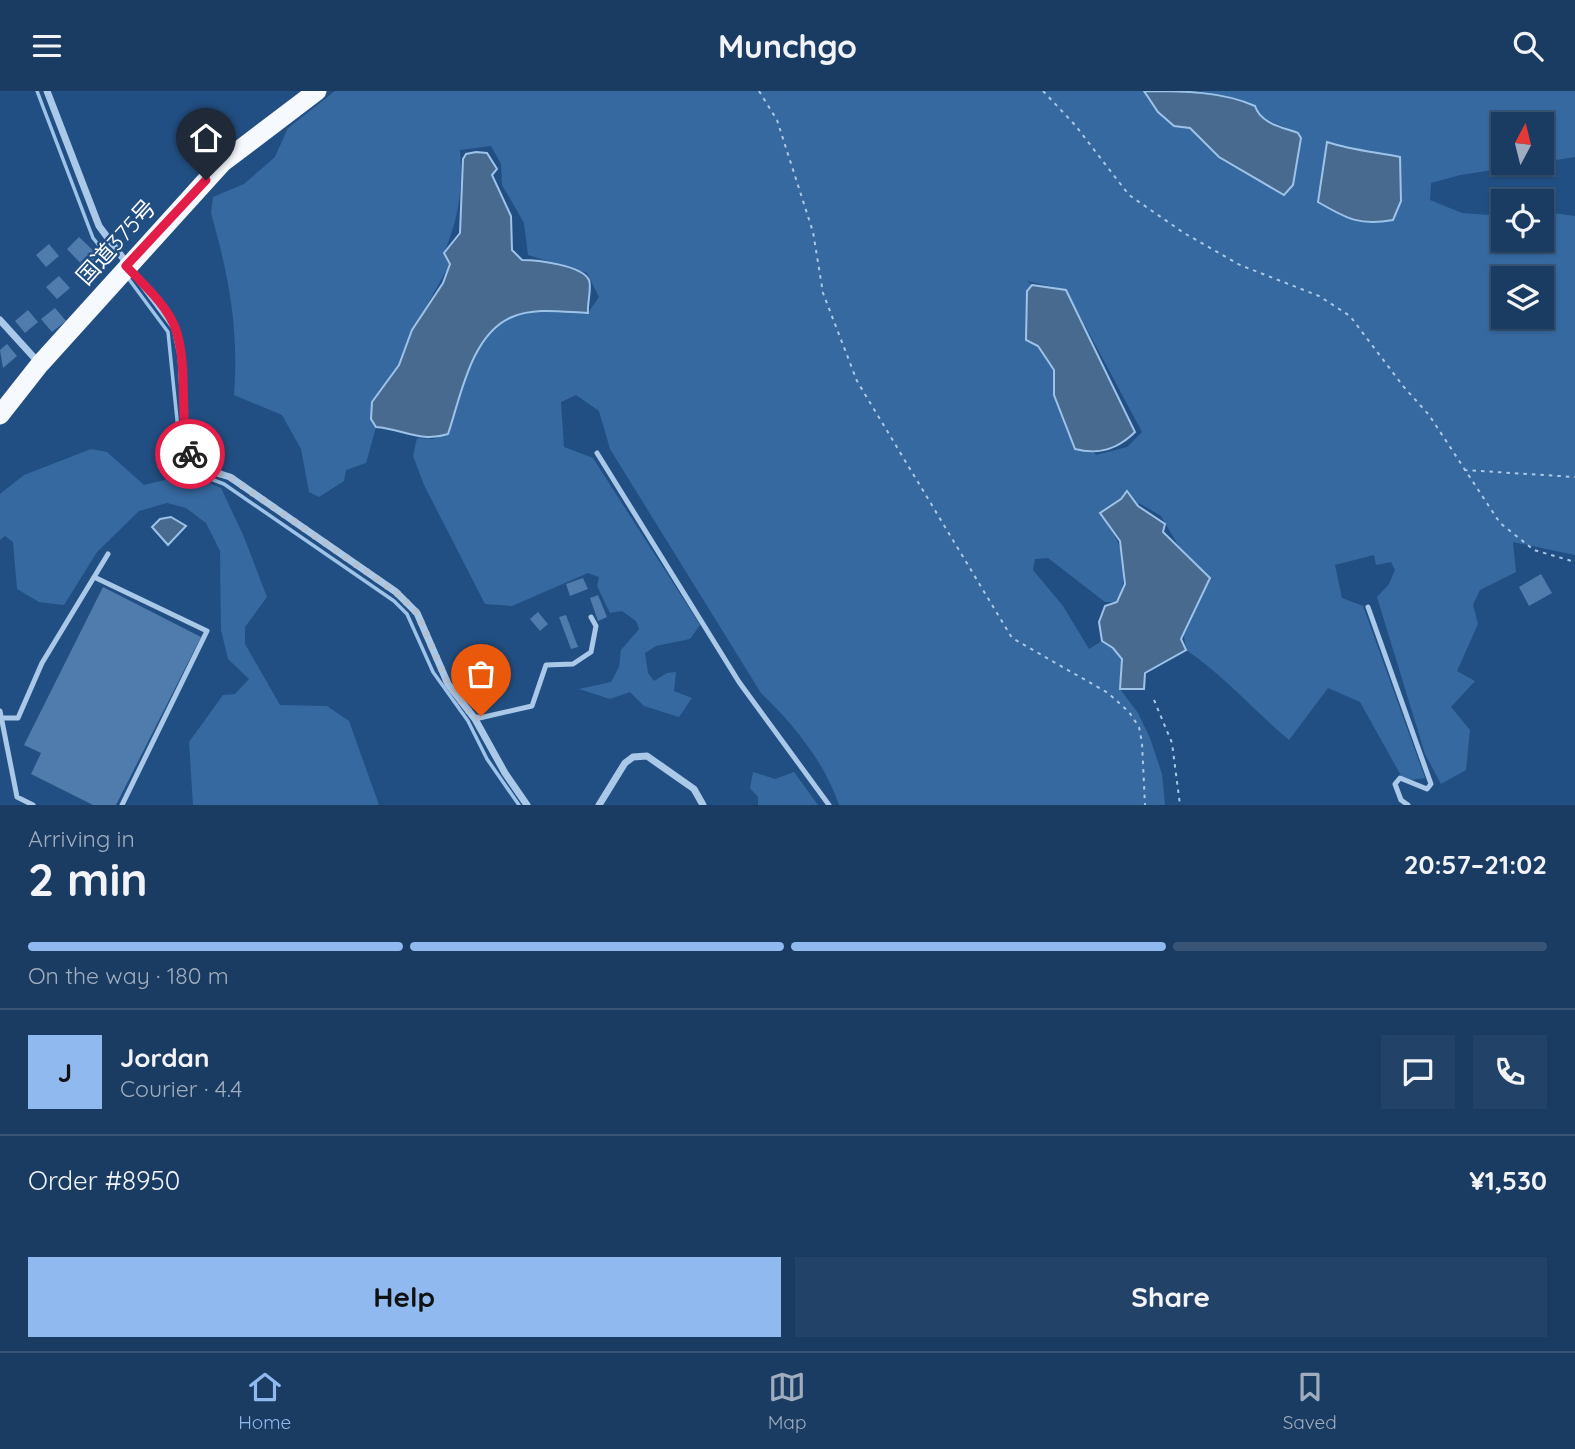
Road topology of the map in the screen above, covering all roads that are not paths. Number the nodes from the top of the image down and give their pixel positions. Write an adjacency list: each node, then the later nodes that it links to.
1 (47, 91): 3 (street)
2 (317, 91): 3 (highway, 国道375号)
3 (126, 266): 5 (highway, 国道375号); 14 (street)
4 (0, 320): 5 (street)
5 (40, 364): 6 (highway, 国道375号)
6 (0, 415)
7 (597, 453): 20 (lane)
8 (108, 554): 9 (lane)
9 (94, 577): 13 (lane); 16 (lane)
10 (1368, 607): 21 (lane)
11 (591, 617): 14 (lane)
12 (0, 711): 13 (lane)
13 (3, 719): 15 (lane)
14 (475, 719): 17 (street)
15 (33, 805)
16 (122, 805)
17 (527, 805)
18 (599, 805): 19 (street)
19 (703, 805)
20 (830, 805)
21 (1408, 805)

